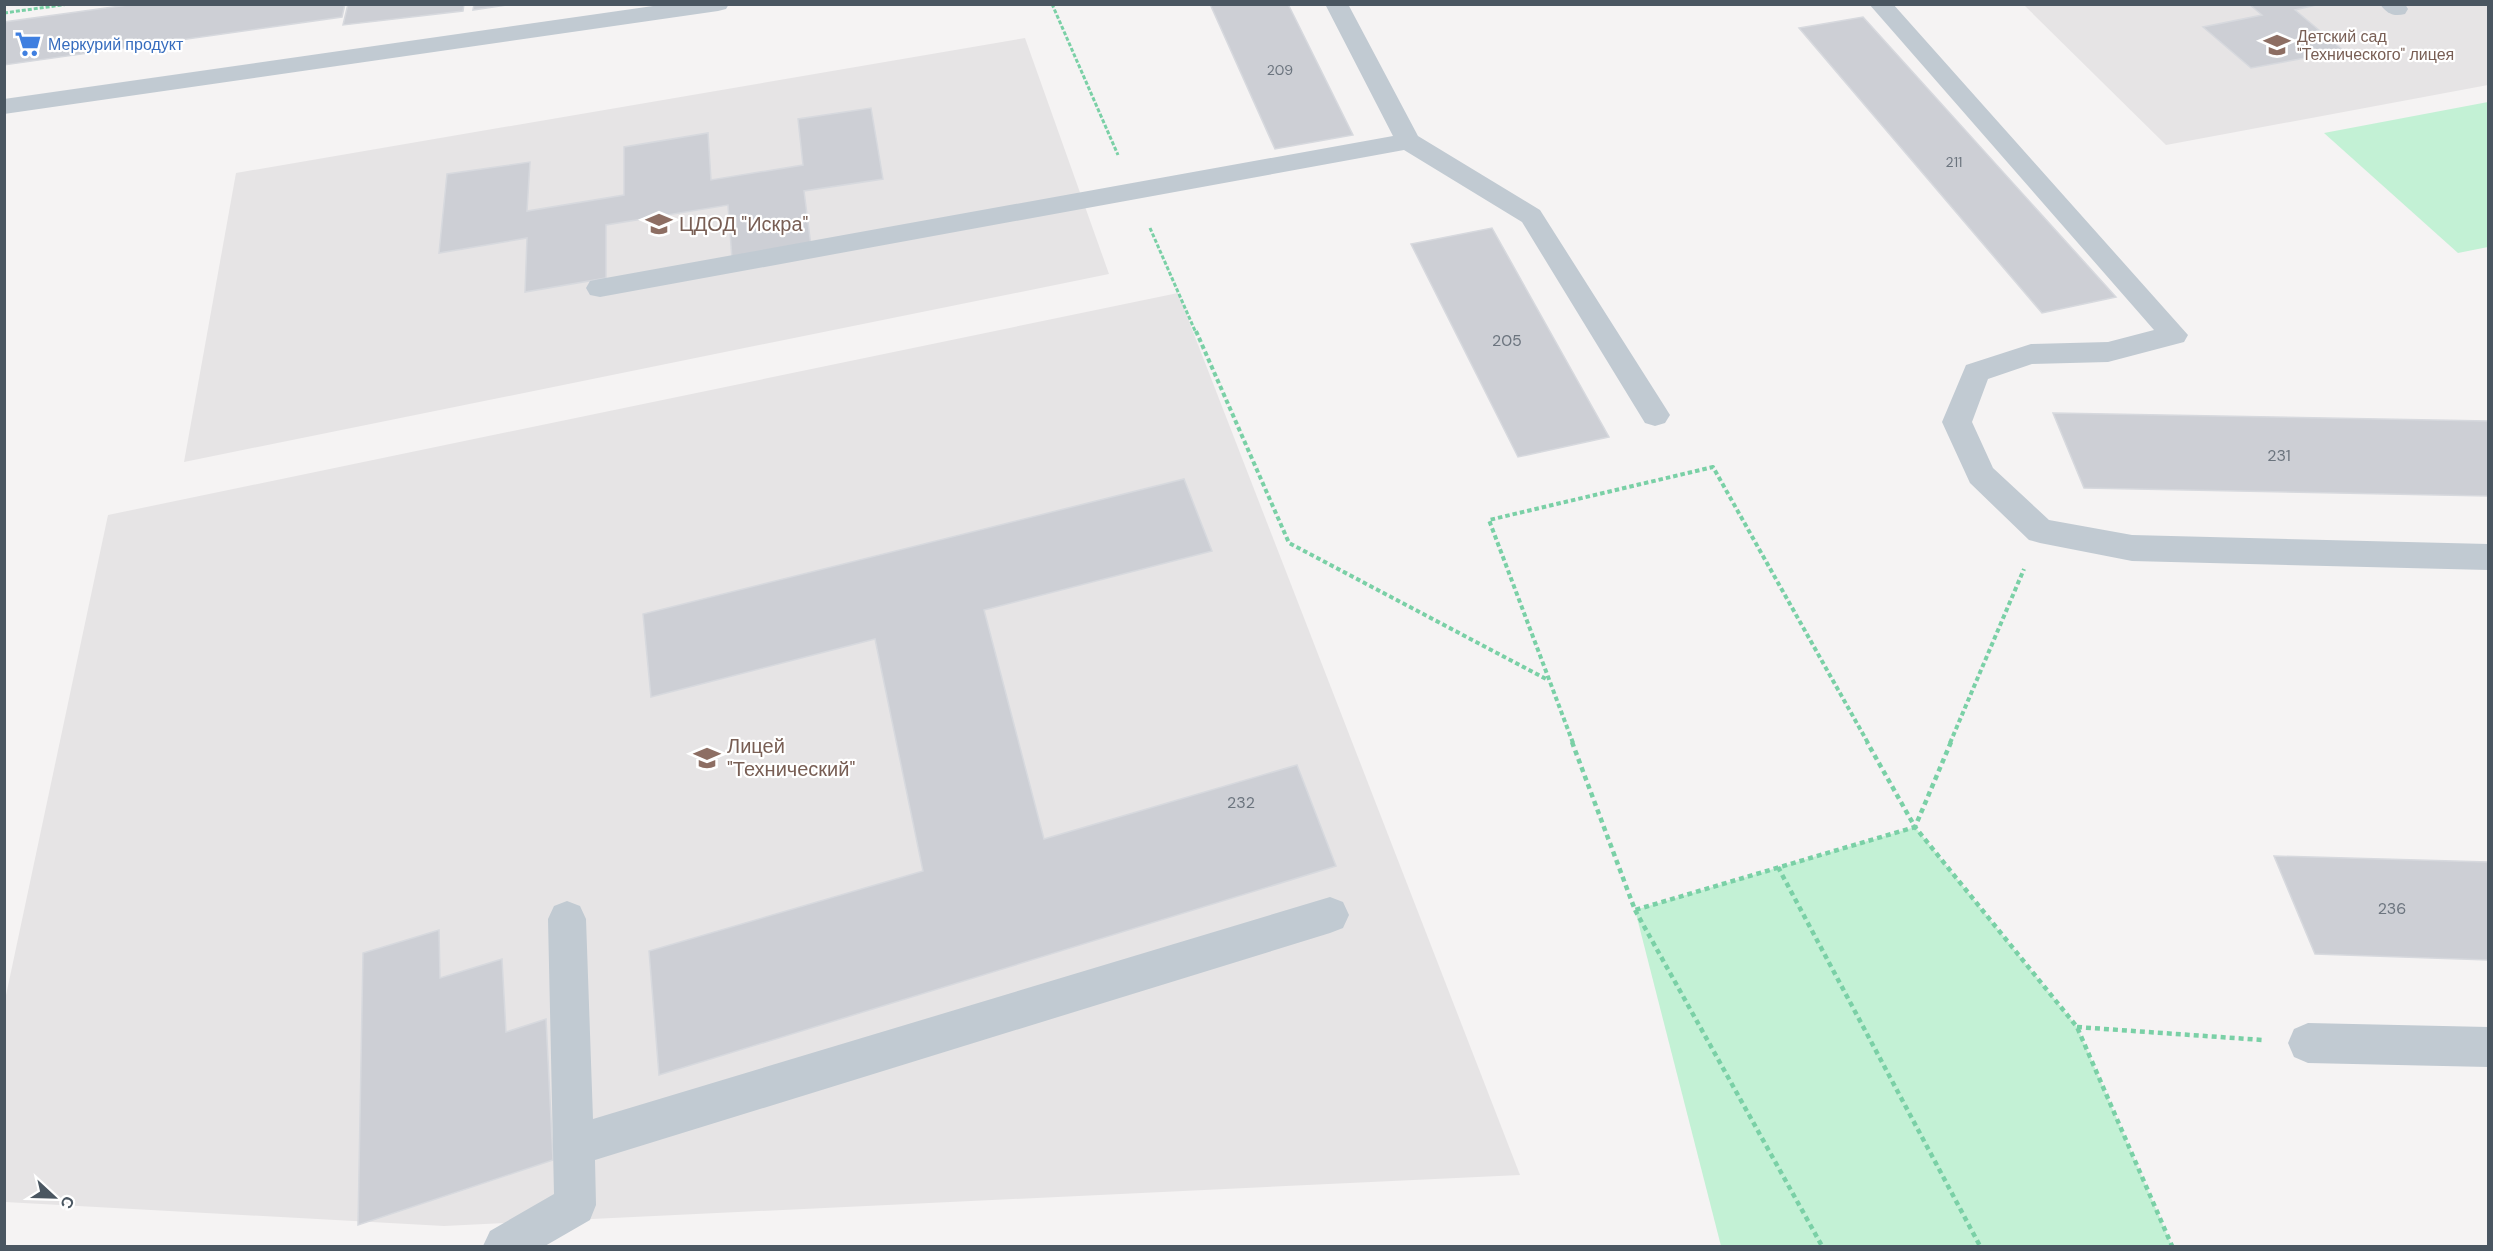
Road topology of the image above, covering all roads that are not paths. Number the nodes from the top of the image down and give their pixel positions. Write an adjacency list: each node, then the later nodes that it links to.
1 (718, 4): 4 (lane)
2 (1336, 4): 5 (lane)
3 (1880, 4): 8 (lane)
4 (4, 107)
5 (1408, 141): 6 (lane); 7 (lane)
6 (600, 288)
7 (1655, 414)
8 (2488, 557)
9 (1330, 915): 13 (lane)
10 (567, 919): 13 (lane)
11 (2308, 1043): 12 (lane)
12 (2488, 1047)
13 (573, 1146): 14 (lane)
14 (505, 1246)

